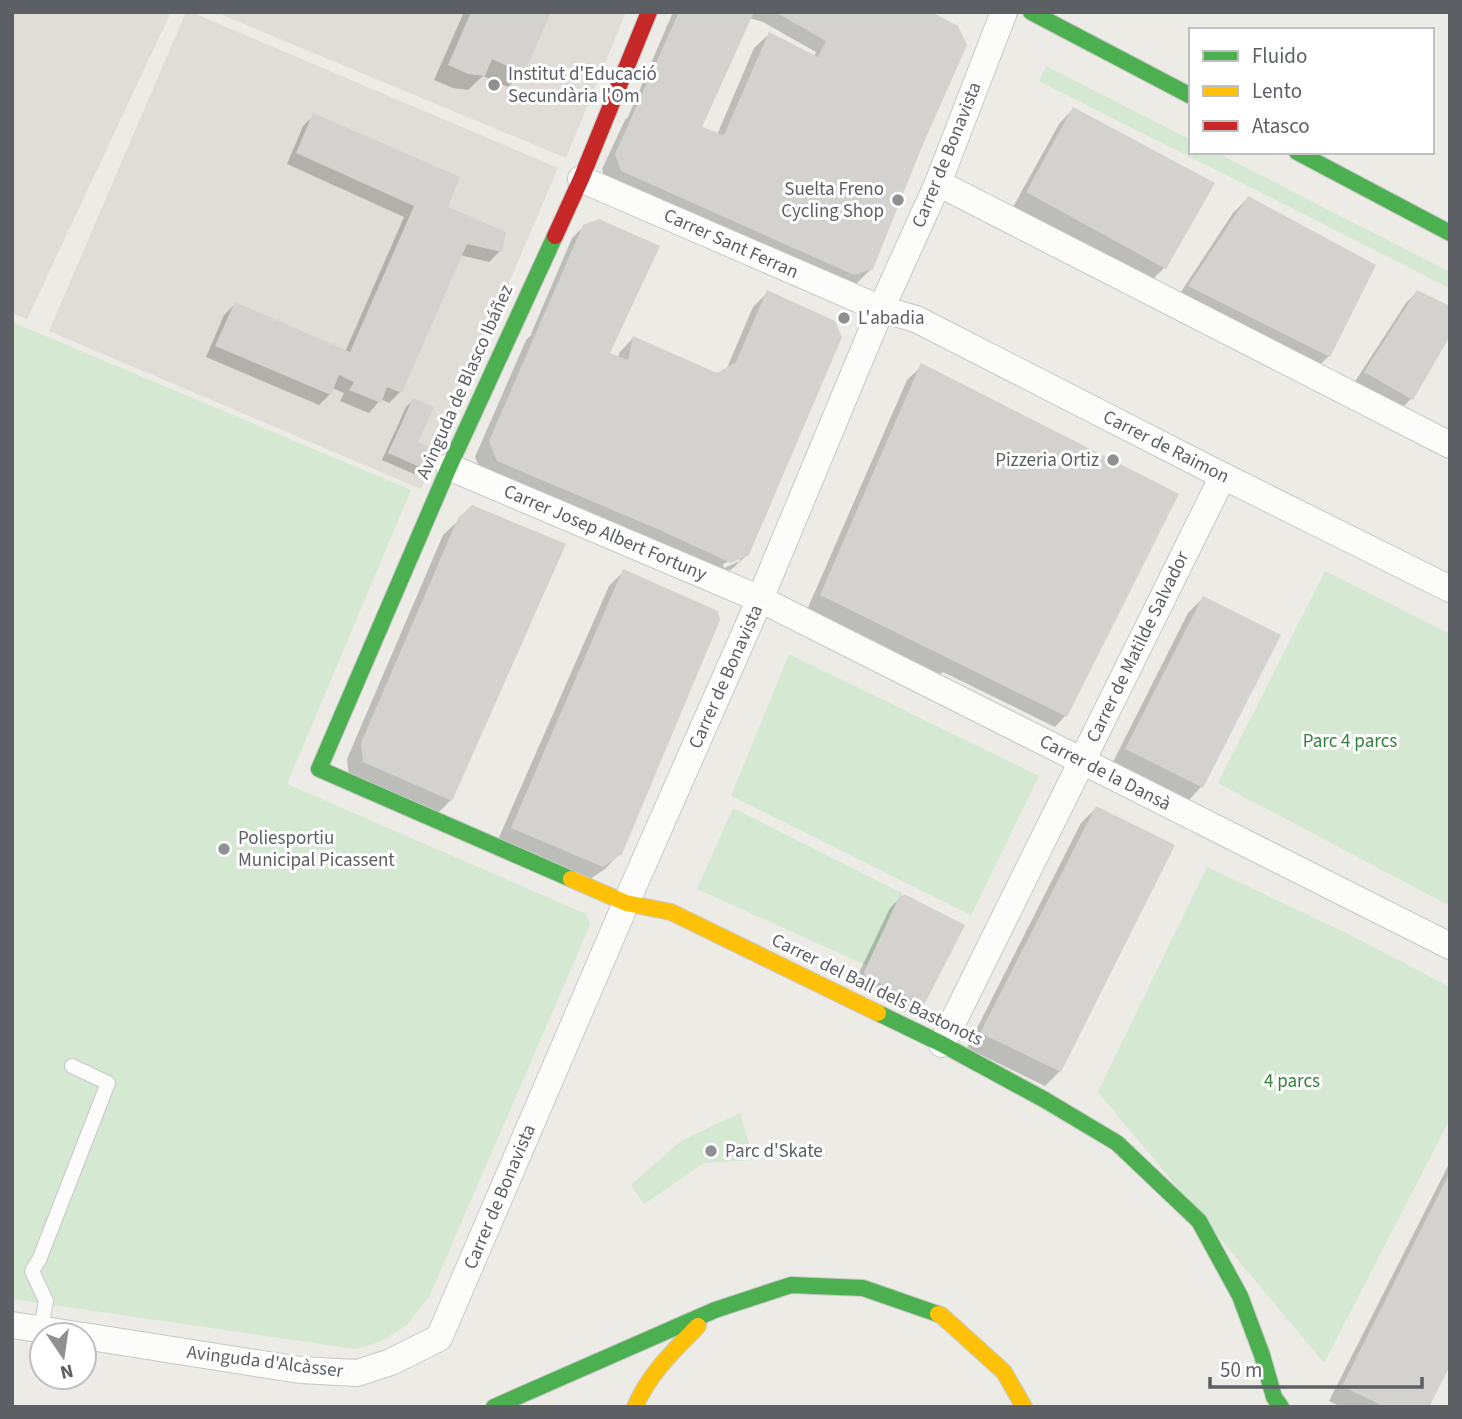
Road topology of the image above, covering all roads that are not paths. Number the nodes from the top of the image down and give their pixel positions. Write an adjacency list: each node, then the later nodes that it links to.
1 (649, 12): 6 (main road, Avinguda de Blasco Ibáñez)
2 (1003, 12): 7 (street, Carrer de Bonavista)
3 (1031, 12): 4 (main road)
4 (1189, 95)
5 (1301, 154): 8 (main road)
6 (581, 178): 9 (street, Carrer Sant Ferran); 11 (main road, Avinguda de Blasco Ibáñez)
7 (938, 183): 9 (street, Carrer de Bonavista); 10 (street)
8 (1450, 233)
9 (881, 309): 12 (street, Carrer de Raimon); 14 (street, Carrer de Bonavista)
10 (1450, 445)
11 (449, 467): 14 (street, Carrer Josep Albert Fortuny); 16 (main road, Avinguda de Blasco Ibáñez)
12 (1223, 476): 13 (street, Carrer de Raimon); 15 (street, Carrer de Matilde Salvador)
13 (1450, 589)
14 (760, 599): 15 (street, Carrer de la Dansà); 17 (street, Carrer de Bonavista)
15 (1082, 761): 18 (street, Carrer de la Dansà); 19 (street, Carrer de Matilde Salvador)
16 (319, 769): 17 (main road, Carrer del Ball dels Bastonots)
17 (626, 903): 19 (main road, Carrer del Ball dels Bastonots); 24 (street, Carrer de Bonavista)
18 (1450, 946)
19 (942, 1044): 28 (main road, Carrer del Ball dels Bastonots)
20 (72, 1066): 22 (lane)
21 (715, 1310): 25 (main road); 26 (main road); 27 (main road)
22 (42, 1321)
23 (98, 1338): 24 (street, Avinguda d'Alcàsser)
24 (439, 1338)
25 (494, 1407)
26 (635, 1407)
27 (1024, 1407)
28 (1281, 1407)

